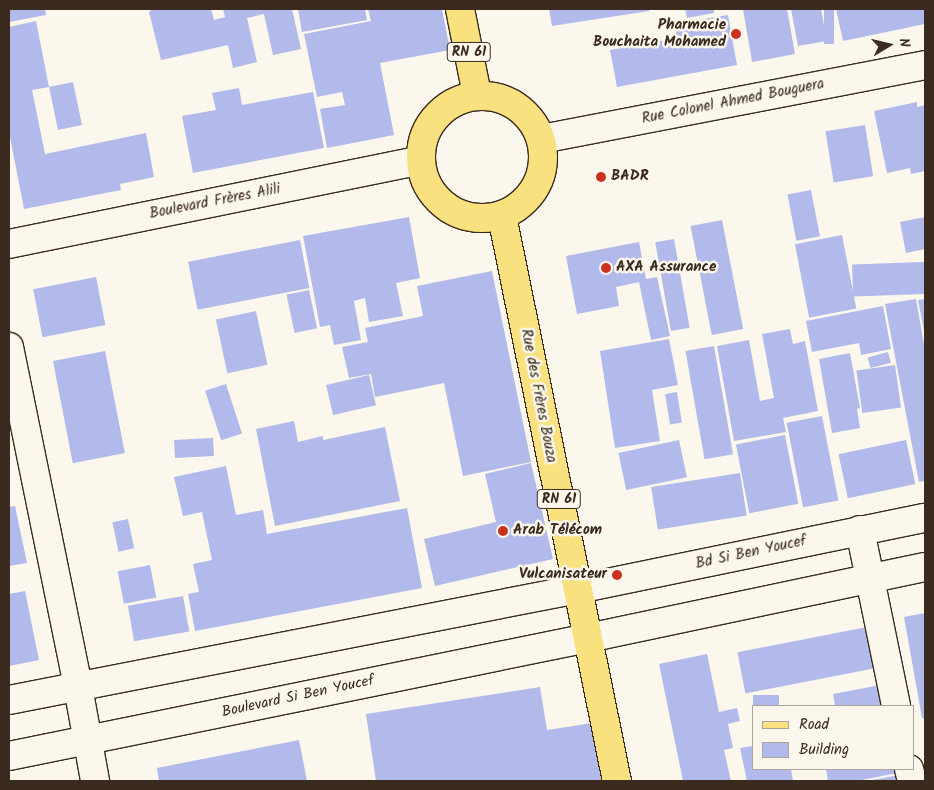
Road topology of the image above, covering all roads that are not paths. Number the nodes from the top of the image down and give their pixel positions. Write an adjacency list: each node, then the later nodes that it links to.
1 (460, 9): 3 (main road, RN 61)
2 (925, 65): 4 (street, Rue Colonel Ahmed Bouguera)
3 (477, 95): 4 (main road); 5 (main road)
4 (542, 139): 6 (main road)
5 (421, 160): 6 (main road); 7 (street, Boulevard Frères Alili)
6 (502, 216): 13 (main road, Rue des Frères Bouza / RN 61)
7 (9, 244)
8 (9, 347): 15 (street)
9 (925, 518): 10 (street, Bd Si Ben Youcef)
10 (860, 530): 12 (street); 13 (street, Bd Si Ben Youcef)
11 (925, 567): 12 (street)
12 (869, 579): 14 (street); 17 (street)
13 (578, 589): 14 (main road, Rue des Frères Bouza / RN 61); 15 (street)
14 (588, 638): 18 (street, Boulevard Si Ben Youcef); 21 (main road, Rue des Frères Bouza / RN 61)
15 (78, 687): 16 (street); 18 (street)
16 (9, 700)
17 (896, 705)
18 (87, 740): 19 (street, Boulevard Si Ben Youcef); 20 (street)
19 (9, 756)
20 (95, 781)
21 (617, 781)

